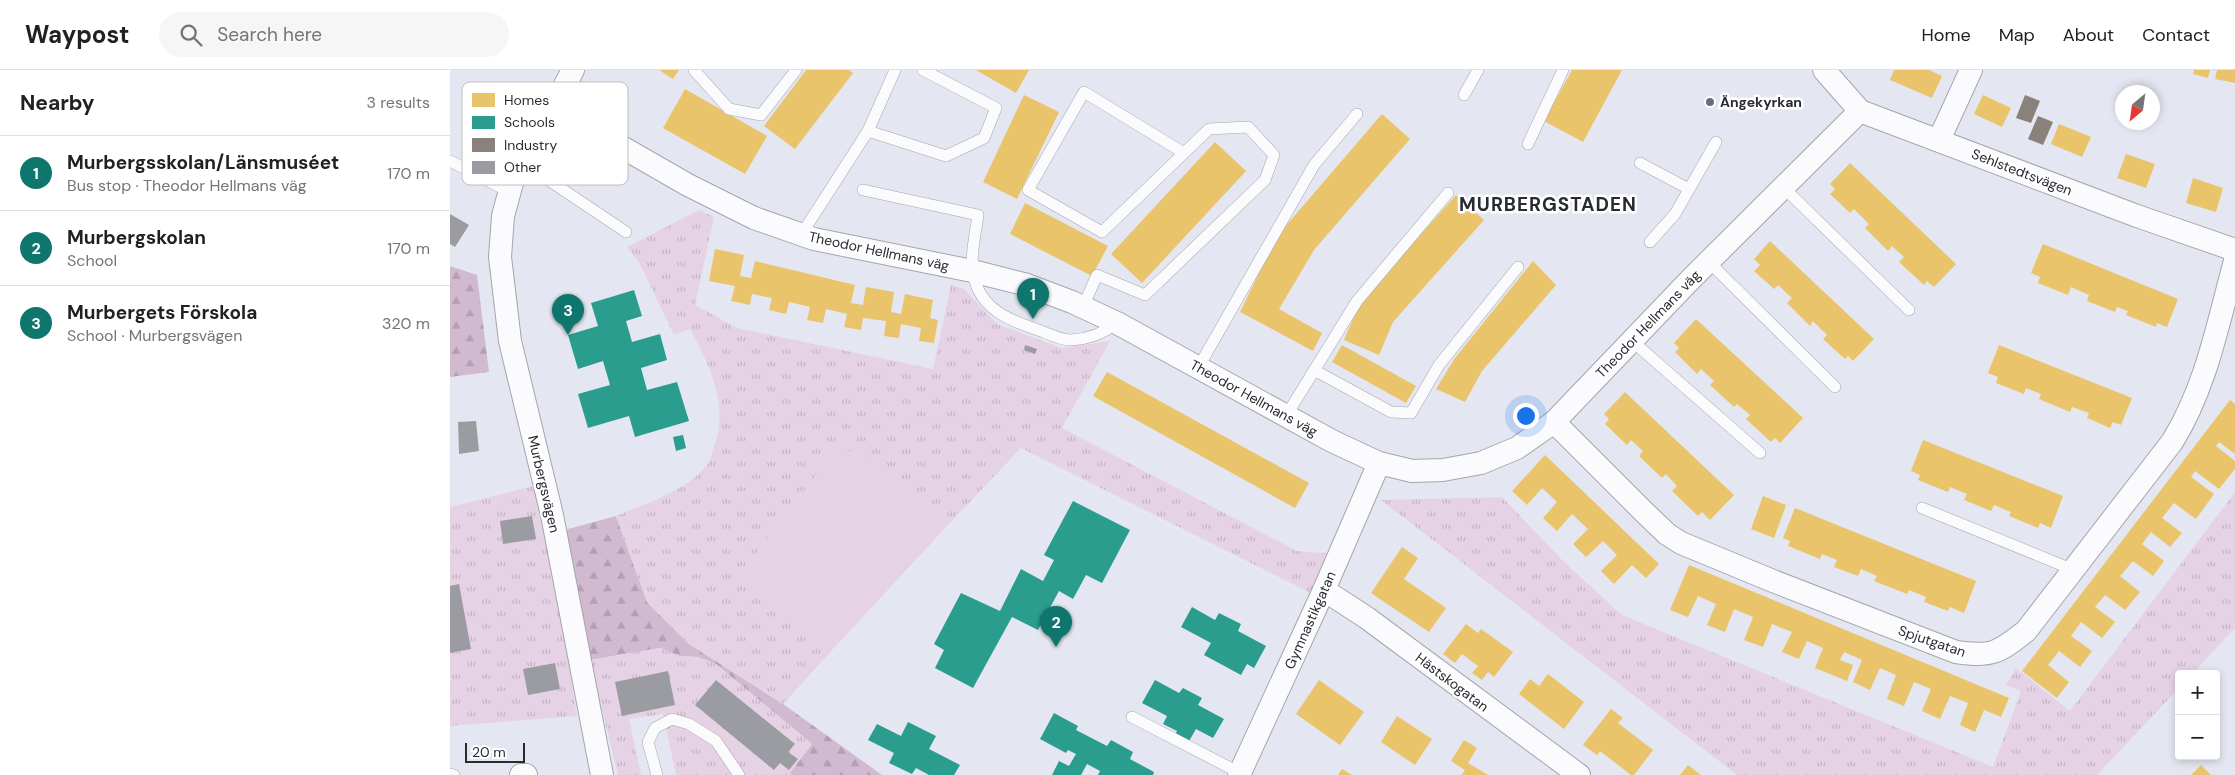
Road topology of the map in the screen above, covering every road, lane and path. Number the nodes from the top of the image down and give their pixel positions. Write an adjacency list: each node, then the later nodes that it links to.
1 (572, 70): 10 (street, Murbergsvägen)
2 (694, 70): 3 (lane)
3 (796, 70)
4 (895, 70): 14 (lane)
5 (923, 70): 14 (lane)
6 (1478, 70): 11 (lane)
7 (1563, 70): 17 (lane)
8 (1824, 70): 12 (street, Sehlstedtsvägen)
9 (1971, 70): 15 (street)
10 (566, 82)
11 (1464, 95)
12 (1860, 111): 15 (street, Sehlstedtsvägen); 26 (street, Theodor Hellmans väg)
13 (1357, 114): 43 (lane)
14 (868, 131): 32 (lane)
15 (1939, 140): 34 (street, Sehlstedtsvägen)
16 (1716, 142): 27 (lane)
17 (1528, 144)
18 (628, 151): 32 (street, Theodor Hellmans väg)
19 (1184, 153): 19 (lane); 39 (lane)
20 (450, 161): 22 (lane)
21 (1640, 164): 27 (lane)
22 (462, 167)
23 (496, 185): 29 (lane)
24 (513, 185): 29 (street, Murbergsvägen)
25 (555, 185): 31 (lane)
26 (1784, 187): 35 (street, Theodor Hellmans väg); 40 (lane)
27 (1689, 189): 33 (lane)
28 (864, 190): 38 (lane)
29 (510, 192): 59 (street, Murbergsvägen)
30 (1448, 193): 44 (lane)
31 (626, 232)
32 (801, 235): 38 (street, Theodor Hellmans väg)
33 (1650, 242)
34 (2235, 250)
35 (1708, 261): 42 (street, Theodor Hellmans väg); 45 (lane)
36 (2235, 261): 51 (street, Spjutgatan)
37 (1518, 267): 44 (lane)
38 (972, 271): 39 (street, Theodor Hellmans väg); 41 (lane)
39 (1083, 307): 41 (street, Theodor Hellmans väg)
40 (1909, 310)
41 (1117, 322): 43 (street, Theodor Hellmans väg)
42 (1631, 340): 47 (street, Theodor Hellmans väg); 48 (lane)
43 (1198, 368): 46 (street, Theodor Hellmans väg)
44 (1314, 370): 46 (lane)
45 (1835, 387)
46 (1286, 416): 49 (street, Theodor Hellmans väg)
47 (1554, 422): 49 (street, Theodor Hellmans väg); 51 (street, Spjutgatan)
48 (1760, 453)
49 (1379, 463): 52 (street, Gymnastikgatan)
50 (1922, 508): 51 (lane)
51 (2074, 570)
52 (1324, 590): 55 (street, Gymnastikgatan); 62 (street, Hästskogatan)
53 (1132, 717): 55 (lane)
54 (450, 774): 56 (lane)
55 (1239, 774)
56 (454, 775)
57 (521, 775): 58 (street)
58 (526, 775)
59 (602, 775)
60 (656, 775): 61 (lane)
61 (738, 775)
62 (1579, 775)

